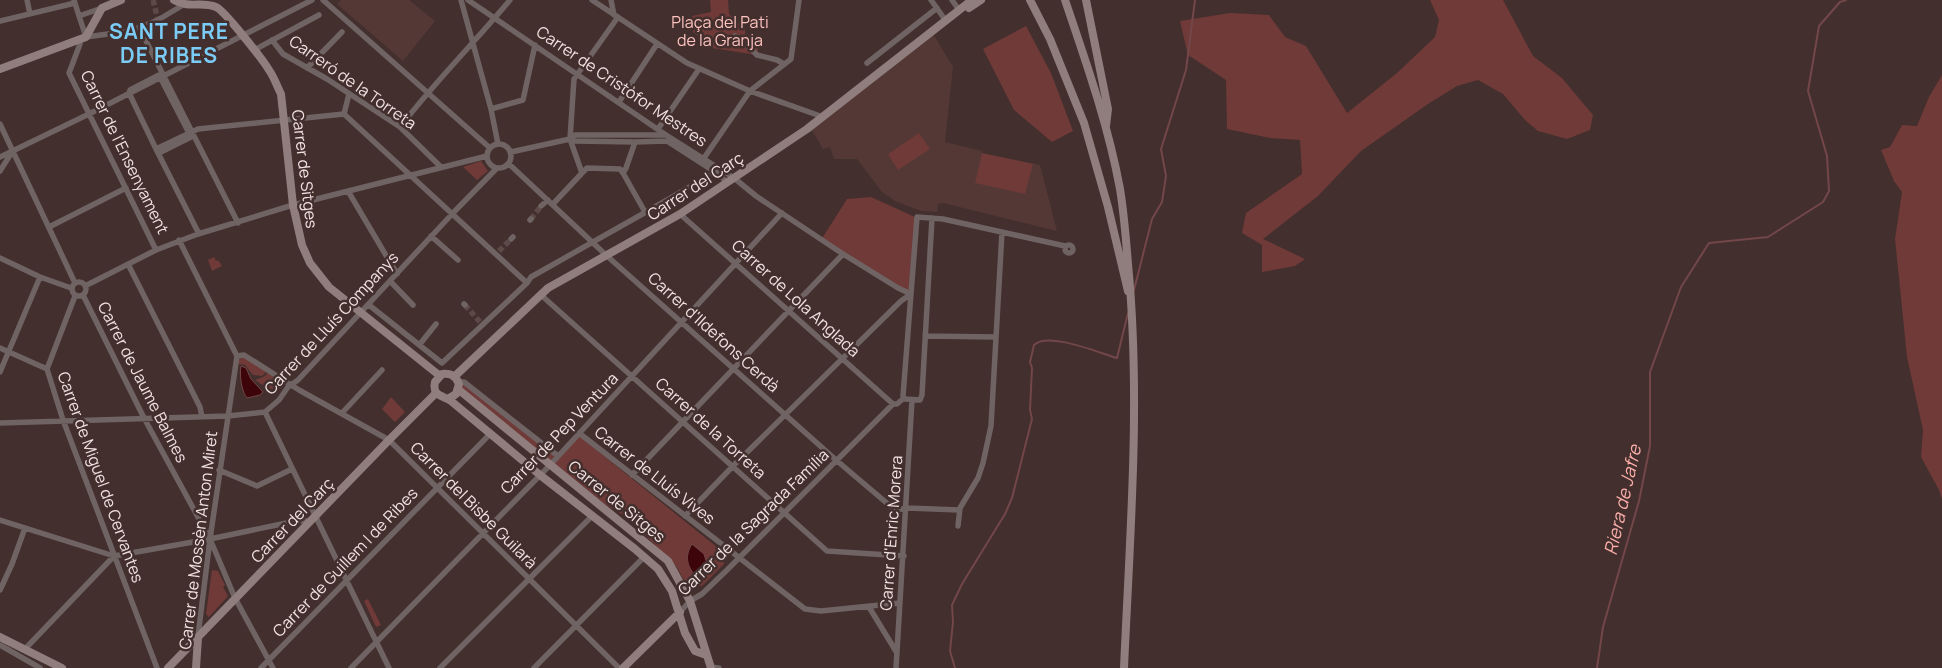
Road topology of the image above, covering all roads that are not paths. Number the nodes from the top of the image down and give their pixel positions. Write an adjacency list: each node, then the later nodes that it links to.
1 (27, 0): 26 (street)
2 (121, 0): 23 (street)
3 (174, 0): 21 (street)
4 (222, 0): 22 (street)
5 (312, 0): 35 (street)
6 (323, 0): 51 (street)
7 (461, 0): 40 (street)
8 (468, 0): 30 (street, Carrer de Cristòfor Mestres)
9 (510, 0): 30 (street)
10 (592, 0): 29 (street)
11 (611, 0): 29 (street)
12 (799, 0): 44 (street)
13 (931, 0): 24 (street)
14 (952, 0): 25 (street)
15 (972, 0): 25 (street, Carrer del Carç)
16 (981, 0): 31 (street, Carrer del Carç)
17 (1065, 0): 62 (street)
18 (1086, 0): 62 (street)
19 (75, 1): 26 (street); 28 (street)
20 (1030, 2): 120 (street)
21 (186, 5): 22 (street); 33 (street)
22 (217, 7): 35 (street, Carrer de Sitges)
23 (102, 8): 28 (street); 37 (street)
24 (937, 8): 31 (street); 43 (street)
25 (959, 10): 31 (street, Carrer del Carç)
26 (30, 14): 32 (street)
27 (319, 15): 38 (street)
28 (79, 16): 37 (street)
29 (616, 16): 39 (street); 48 (street)
30 (495, 18): 40 (street); 41 (street, Carrer de Cristòfor Mestres)
31 (949, 18): 58 (street, Carrer del Carç)
32 (0, 21)
33 (139, 27): 37 (street); 49 (street)
34 (342, 32): 45 (street)
35 (242, 36): 42 (street, Carrer de Sitges); 49 (street)
36 (735, 36): 44 (street)
37 (83, 38): 46 (street); 56 (street, Carrer de l'Ensenyament)
38 (272, 40): 42 (street); 45 (street, Carreró de la Torreta)
39 (657, 44): 47 (street); 54 (street)
40 (472, 45): 51 (street); 55 (street)
41 (536, 46): 48 (street, Carrer de Cristòfor Mestres); 55 (street)
42 (254, 50): 59 (street, Carrer de Sitges)
43 (867, 62)
44 (784, 64): 50 (street)
45 (307, 68): 53 (street, Carreró de la Torreta)
46 (0, 69)
47 (699, 69): 50 (street); 63 (street)
48 (578, 74): 54 (street, Carrer de Cristòfor Mestres); 66 (street)
49 (164, 76): 52 (street); 64 (street)
50 (750, 91): 58 (street); 75 (street)
51 (427, 92): 61 (street); 69 (street)
52 (129, 93): 56 (street); 70 (street); 70 (street)
53 (349, 94): 57 (street); 61 (street, Carreró de la Torreta)
54 (619, 102): 63 (street, Carrer de Cristòfor Mestres)
55 (491, 109): 68 (street)
56 (89, 114): 71 (street); 85 (street, Carrer de l'Ensenyament)
57 (344, 114): 59 (street); 83 (street)
58 (823, 117): 84 (street, Carrer del Carç)
59 (285, 120): 64 (street); 88 (street, Carrer de Sitges)
60 (0, 124): 71 (street)
61 (400, 128): 77 (street, Carreró de la Torreta)
62 (1106, 128): 120 (street)
63 (658, 129): 65 (street, Carrer de Cristòfor Mestres)
64 (192, 132): 70 (street); 95 (street)
65 (666, 135): 66 (street); 75 (street, Carrer de Cristòfor Mestres)
66 (570, 139): 67 (street); 72 (street); 81 (street)
67 (635, 142): 80 (street); 82 (street)
68 (498, 144): 69 (street); 72 (street)
69 (490, 148): 73 (street)
70 (156, 149): 98 (street)
71 (13, 150): 74 (street); 79 (street); 96 (street)
72 (511, 152): 76 (street)
73 (487, 156): 77 (street); 78 (street)
74 (0, 157)
75 (704, 158): 84 (street, Carrer de Cristòfor Mestres)
76 (509, 164): 78 (street); 87 (street, Carrer d'Ildefons Cerdà)
77 (441, 167): 83 (street)
78 (496, 168): 92 (street, Carrer de Lluís Companys)
79 (0, 171)
80 (714, 172): 84 (street); 90 (street)
81 (582, 173): 82 (street); 87 (street)
82 (623, 173): 90 (street)
83 (409, 175): 86 (street); 92 (street)
84 (731, 180): 91 (street, Carrer de Cristòfor Mestres); 93 (street, Carrer del Carç)
85 (126, 188): 96 (street); 103 (street, Carrer de l'Ensenyament)
86 (348, 191): 88 (street); 110 (street)
87 (551, 202): 89 (street); 101 (street, Carrer d'Ildefons Cerdà)
88 (293, 205): 95 (street); 124 (street, Carrer de Sitges)
89 (541, 206)
90 (645, 212): 101 (street)
91 (782, 213): 104 (street, Carrer de Cristòfor Mestres); 108 (street, Carrer de Pep Ventura)
92 (452, 214): 99 (street, Carrer de Lluís Companys); 113 (street)
93 (680, 214): 105 (street, Carrer del Carç); 108 (street, Carrer de Lola Anglada)
94 (932, 218): 97 (street); 116 (street); 127 (street, Carrer d'Enric Morera)
95 (238, 222): 98 (street)
96 (49, 226): 114 (street)
97 (1002, 232): 102 (street); 128 (street)
98 (199, 234): 100 (street)
99 (432, 236): 107 (street); 110 (street, Carrer de Lluís Companys)
100 (179, 240): 103 (street); 132 (street)
101 (593, 242): 105 (street, Carrer d'Ildefons Cerdà); 113 (street)
102 (1066, 246)
103 (156, 250): 109 (street)
104 (843, 254): 116 (street, Carrer de Cristòfor Mestres); 123 (street)
105 (608, 256): 118 (street, Carrer del Carç); 125 (street, Carrer d'Ildefons Cerdà)
106 (0, 258): 111 (street)
107 (458, 260)
108 (736, 263): 123 (street, Carrer de Lola Anglada); 125 (street, Carrer de Pep Ventura)
109 (128, 264): 115 (street); 151 (street)
110 (397, 274): 112 (street, Carrer de Lluís Companys)
111 (40, 277): 114 (street); 131 (street)
112 (390, 281): 121 (street, Carrer de Lluís Companys); 122 (street)
113 (526, 283): 121 (street)
114 (73, 285): 115 (street); 119 (street)
115 (85, 286): 117 (street)
116 (911, 294): 133 (street); 144 (street)
117 (83, 295): 119 (street); 153 (street, Carrer de Jaume Balmes)
118 (541, 295): 139 (street, Carrer de la Torreta); 140 (street, Carrer del Carç)
119 (75, 296): 135 (street, Carrer de Miguel de Cervantes)
120 (1131, 297): 216 (street)
121 (369, 305): 124 (street, Carrer de Lluís Companys)
122 (414, 305)
123 (789, 310): 133 (street, Carrer de Lola Anglada); 134 (street)
124 (362, 312): 138 (street, Carrer de Sitges); 141 (street, Carrer de Lluís Companys)
125 (683, 321): 134 (street, Carrer d'Ildefons Cerdà); 139 (street, Carrer de Pep Ventura)
126 (436, 324): 129 (street)
127 (925, 336): 128 (street); 146 (street, Carrer d'Enric Morera)
128 (995, 337): 170 (street)
129 (420, 344)
130 (0, 348): 131 (street)
131 (7, 352): 135 (street); 137 (street)
132 (236, 356): 141 (street, Carrer del Bisbe Guilarà); 152 (street, Carrer de Mossèn Anton Miret)
133 (843, 358): 147 (street, Carrer de Lola Anglada); 150 (street)
134 (734, 368): 150 (street, Carrer d'Ildefons Cerdà); 155 (street)
135 (47, 369): 154 (street, Carrer de Miguel de Cervantes)
136 (382, 370): 149 (street)
137 (0, 372)
138 (440, 376): 140 (street); 143 (street)
139 (633, 376): 155 (street, Carrer de la Torreta); 158 (street, Carrer de Pep Ventura)
140 (456, 379): 142 (street); 160 (street, Carrer de Sitges)
141 (291, 384): 148 (street, Carrer de Lluís Companys); 149 (street, Carrer del Bisbe Guilarà)
142 (458, 390): 145 (street); 162 (street, Carrer de Sitges)
143 (436, 393): 145 (street); 159 (street, Carrer del Carç)
144 (904, 398): 146 (street); 147 (street, Carrer de la Sagrada Família)
145 (448, 399): 157 (street)
146 (912, 400): 169 (street, Carrer d'Enric Morera)
147 (893, 404): 161 (street, Carrer de la Sagrada Família)
148 (265, 412): 152 (street, Carrer de Lluís Companys); 164 (street)
149 (342, 413): 159 (street, Carrer del Bisbe Guilarà)
150 (786, 414): 161 (street, Carrer d'Ildefons Cerdà); 163 (street)
151 (202, 416): 152 (street, Carrer de Lluís Companys); 153 (street, Carrer de Lluís Companys)
152 (228, 416): 165 (street, Carrer de Mossèn Anton Miret)
153 (144, 418): 154 (street, Carrer de Lluís Companys); 179 (street, Carrer de Jaume Balmes)
154 (63, 420): 156 (street, Carrer de Lluís Companys); 180 (street, Carrer de Miguel de Cervantes)
155 (683, 421): 163 (street, Carrer de la Torreta); 167 (street)
156 (0, 423)
157 (491, 433): 166 (street); 168 (street, Carrer de Guillem I de Ribes)
158 (579, 433): 160 (street, Carrer de Pep Ventura); 167 (street, Carrer de Lluís Vives)
159 (389, 440): 168 (street, Carrer del Bisbe Guilarà); 174 (street, Carrer del Carç)
160 (558, 456): 162 (street, Carrer de Pep Ventura)
161 (836, 460): 169 (street, Carrer d'Ildefons Cerdà); 171 (street, Carrer de la Sagrada Família)
162 (551, 464): 166 (street, Carrer de Pep Ventura); 188 (street, Carrer de Sitges)
163 (733, 466): 171 (street, Carrer de la Torreta); 173 (street)
164 (292, 469): 165 (street); 174 (street)
165 (219, 470): 179 (street, Carrer de Mossèn Anton Miret)
166 (540, 475): 172 (street); 178 (street, Carrer de Pep Ventura)
167 (632, 475): 173 (street, Carrer de Lluís Vives)
168 (437, 488): 178 (street, Carrer del Bisbe Guilarà); 185 (street, Carrer de Guillem I de Ribes)
169 (906, 508): 170 (street); 181 (street, Carrer d'Enric Morera)
170 (959, 510): 176 (street)
171 (783, 512): 181 (street, Carrer de la Torreta); 183 (street, Carrer de la Sagrada Família)
172 (593, 515): 182 (street); 184 (street)
173 (685, 516): 183 (street, Carrer de Lluís Vives)
174 (312, 519): 179 (street); 185 (street); 187 (street, Carrer del Carç)
175 (0, 520): 177 (street)
176 (958, 526)
177 (25, 528): 180 (street); 186 (street)
178 (482, 534): 184 (street, Carrer del Bisbe Guilarà); 195 (street, Carrer de Pep Ventura)
179 (210, 539): 180 (street); 187 (street, Carrer de Jaume Balmes); 194 (street, Carrer de Mossèn Anton Miret)
180 (114, 556): 197 (street); 203 (street, Carrer de Miguel de Cervantes)
181 (904, 556): 189 (street, Carrer d'Enric Morera)
182 (644, 557): 191 (street); 192 (street)
183 (739, 558): 188 (street, Carrer de la Sagrada Família); 190 (street, Carrer de Lluís Vives)
184 (528, 578): 192 (street, Carrer del Bisbe Guilarà); 210 (street)
185 (347, 582): 195 (street); 200 (street, Carrer de Guillem I de Ribes)
186 (0, 590)
187 (235, 598): 194 (street, Carrer del Carç); 200 (street, Carrer de Jaume Balmes)
188 (690, 601): 191 (street, Carrer de la Sagrada Família); 199 (street, Carrer de Sitges)
189 (900, 603): 190 (street, Carrer de Lluís Vives); 198 (street, Carrer d'Enric Morera)
190 (869, 606): 198 (street)
191 (680, 612): 199 (street); 213 (street, Carrer de la Sagrada Família)
192 (576, 626): 211 (street); 212 (street, Carrer del Bisbe Guilarà)
193 (0, 637): 197 (street)
194 (198, 638): 204 (street, Carrer del Carç); 205 (street, Carrer de Mossèn Anton Miret)
195 (376, 642): 208 (street, Carrer de Pep Ventura); 209 (street)
196 (0, 645): 201 (street)
197 (26, 649): 202 (street)
198 (897, 653): 215 (street, Carrer d'Enric Morera)
199 (706, 655): 214 (street, Carrer de Sitges)
200 (269, 660): 206 (street, Carrer de Guillem I de Ribes); 207 (street, Carrer de Jaume Balmes)
201 (40, 668)
202 (62, 668)
203 (157, 668)
204 (168, 668)
205 (196, 668)
206 (261, 668)
207 (273, 668)
208 (351, 668)
209 (389, 668)
210 (440, 668)
211 (534, 668)
212 (619, 668)
213 (623, 668)
214 (713, 668)
215 (896, 668)
216 (1124, 668)

